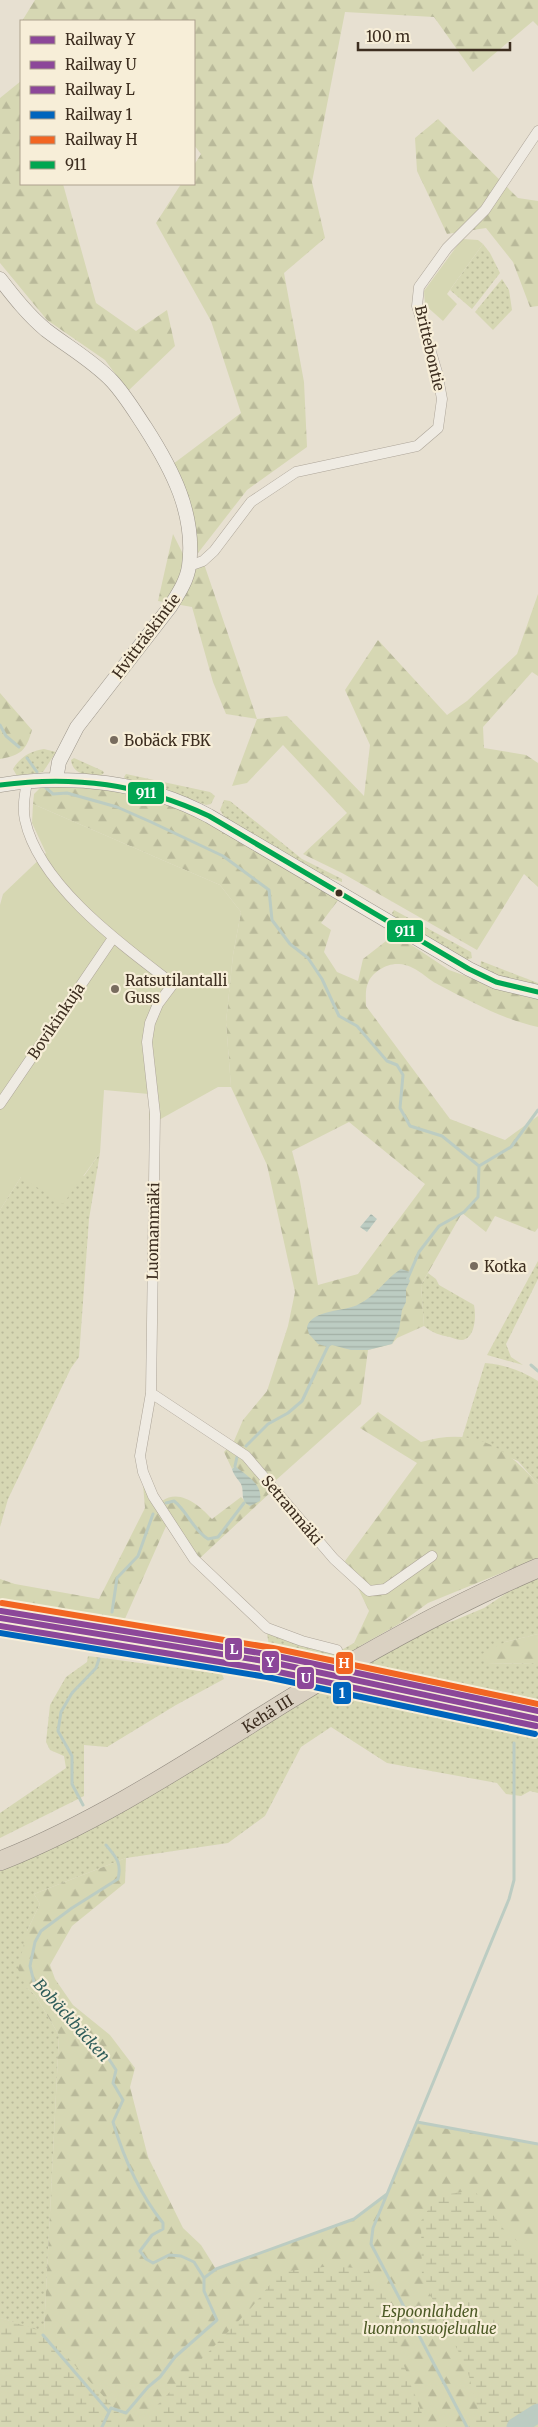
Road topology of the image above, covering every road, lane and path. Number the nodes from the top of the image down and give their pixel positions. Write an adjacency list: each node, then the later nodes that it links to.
1 (538, 131): 3 (street, Brittebontie)
2 (0, 279): 3 (street, Hvitträskintie)
3 (189, 566): 4 (street, Hvitträskintie)
4 (56, 780): 5 (street); 8 (street)
5 (27, 782): 6 (street); 7 (street, Luomanmäki)
6 (0, 785)
7 (113, 938): 9 (street, Bovikinkuja); 10 (street, Luomanmäki)
8 (538, 992)
9 (0, 1104)
10 (151, 1393): 11 (street, Setranmäki); 13 (street, Luomanmäki)
11 (432, 1556)
12 (538, 1568): 14 (highway, Kehä III)
13 (337, 1650)
14 (0, 1862)

